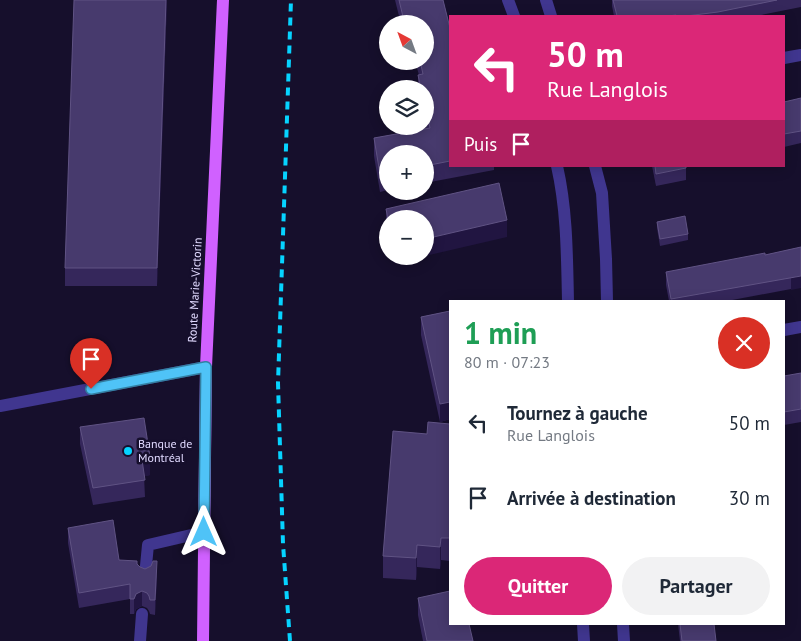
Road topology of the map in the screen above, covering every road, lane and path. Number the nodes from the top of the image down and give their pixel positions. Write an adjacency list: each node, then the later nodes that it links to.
1 (222, 0): 14 (main road, Route Marie-Victorin)
2 (508, 0): 4 (street)
3 (546, 0): 5 (street)
4 (514, 15)
5 (551, 15)
6 (801, 55): 7 (street)
7 (785, 58)
8 (557, 167): 10 (street)
9 (595, 167): 11 (street)
10 (568, 300)
11 (607, 300)
12 (801, 327): 13 (street)
13 (785, 330)
14 (206, 367): 15 (street); 16 (main road, Route Marie-Victorin)
15 (0, 406)
16 (204, 532): 17 (street); 22 (main road, Route Marie-Victorin)
17 (145, 576)
18 (142, 614): 21 (street)
19 (583, 625): 23 (street)
20 (623, 625): 24 (street)
21 (140, 641)
22 (203, 641)
23 (584, 641)
24 (624, 641)

